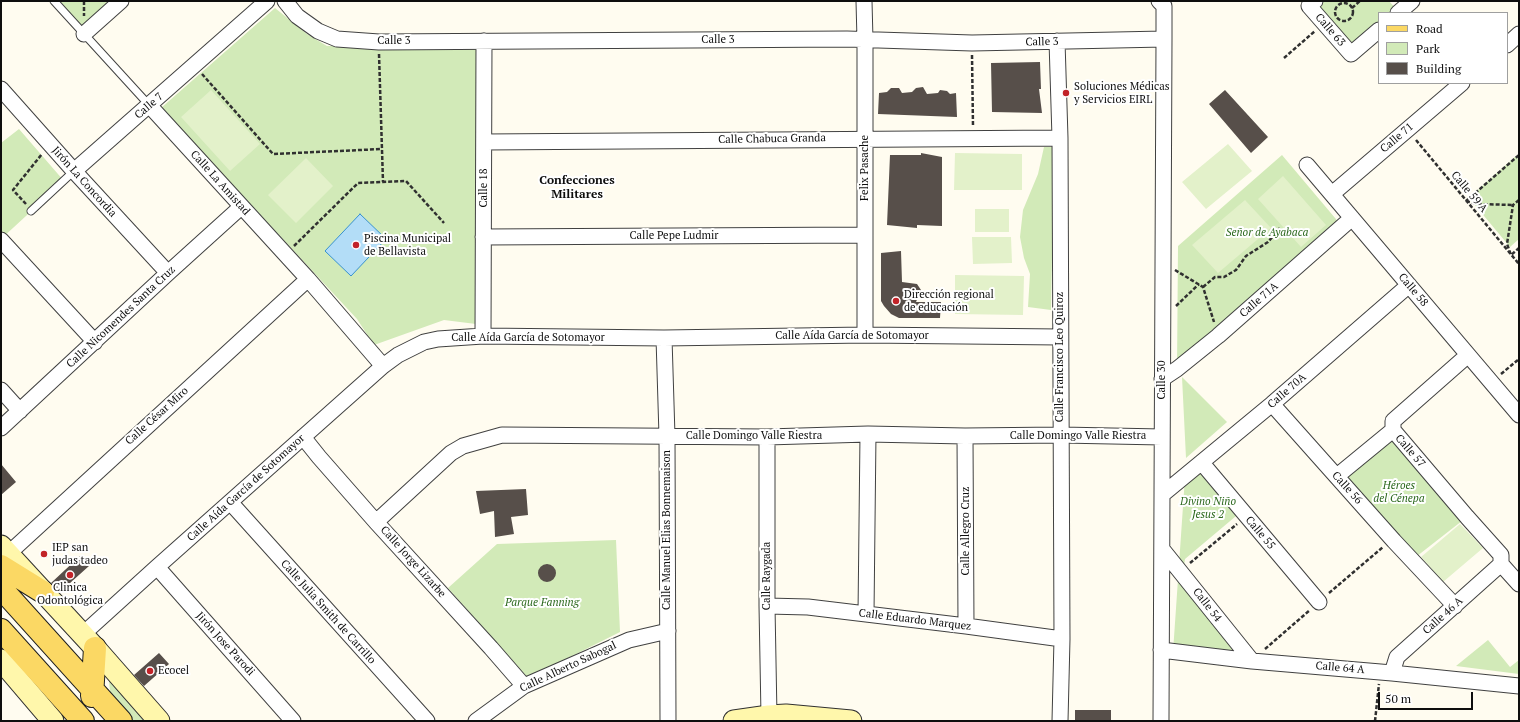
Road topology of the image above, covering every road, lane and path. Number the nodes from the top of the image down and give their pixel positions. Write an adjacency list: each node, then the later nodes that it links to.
1 (54, 1): 14 (lane, Calle La Amistad)
2 (121, 1): 14 (street)
3 (267, 1): 24 (street, Calle 7)
4 (285, 1): 20 (street, Calle 3)
5 (864, 1): 17 (street, Felix Pasache)
6 (1360, 1): 10 (path)
7 (1412, 1): 11 (street)
8 (1164, 3): 16 (street, Calle 30)
9 (1312, 4): 12 (street, Calle 63)
10 (1352, 8): 12 (path); 12 (path)
11 (1399, 12)
12 (1329, 19): 13 (street, Calle 63); 23 (path)
13 (1378, 31)
14 (84, 34): 27 (lane, Calle La Amistad)
15 (1519, 34): 22 (street)
16 (1164, 39): 19 (street, Calle 3); 54 (street, Calle 30)
17 (865, 40): 18 (street, Calle 3); 21 (street, Calle 3); 29 (street, Felix Pasache)
18 (484, 41): 20 (street, Calle 3); 32 (street, Calle 18)
19 (1058, 41): 21 (street, Calle 3); 30 (street, Calle Francisco Leo Quiroz)
20 (379, 42): 34 (path)
21 (972, 43): 31 (path)
22 (1508, 44)
23 (1284, 58)
24 (195, 66): 27 (street, Calle 7); 34 (path)
25 (1461, 84): 28 (street, Calle 71)
26 (1, 89): 33 (street, Jirón La Concordia)
27 (149, 105): 37 (street, Calle 7); 43 (street, Calle La Amistad)
28 (1407, 130): 39 (street, Calle 71); 41 (path, Calle 59 A)
29 (865, 138): 31 (street, Calle Chabuca Granda); 32 (street, Calle Chabuca Granda); 48 (street, Felix Pasache)
30 (1060, 138): 31 (street, Calle Chabuca Granda); 65 (street, Calle Francisco Leo Quiroz)
31 (973, 139)
32 (484, 142): 49 (street, Calle 18)
33 (50, 144): 37 (street, Jirón La Concordia); 44 (path)
34 (382, 149): 38 (path)
35 (1519, 155): 41 (path)
36 (1307, 165): 39 (street, Calle 58)
37 (74, 172): 44 (lane, Calle 7); 56 (street, Jirón La Concordia)
38 (383, 182): 46 (path); 52 (path)
39 (1332, 194): 45 (street, Calle 58)
40 (1519, 200): 42 (path)
41 (1466, 201): 42 (path); 53 (path, Calle 59 A)
42 (1513, 205): 53 (path)
43 (241, 207): 52 (street, Calle La Amistad); 56 (street, Calle Nicomendes Santa Cruz)
44 (31, 211)
45 (1352, 218): 59 (street, Calle 58); 64 (street, Calle 71A)
46 (444, 223)
47 (1280, 228): 60 (path)
48 (864, 235): 49 (street, Calle Pepe Ludmir); 62 (street, Felix Pasache)
49 (483, 237): 63 (street, Calle 18)
50 (1, 240): 67 (street)
51 (1519, 248): 53 (path)
52 (285, 255): 57 (street, Calle La Amistad)
53 (1511, 255): 55 (path, Calle 59 A)
54 (1163, 263): 58 (path); 61 (street, Calle 30)
55 (1519, 264)
56 (168, 273): 67 (street, Calle Nicomendes Santa Cruz)
57 (308, 279): 70 (street, Calle La Amistad); 93 (street, Calle César Miro)
58 (1199, 284): 60 (path); 61 (path)
59 (1409, 285): 68 (street, Calle 58); 74 (street, Calle 70A)
60 (1203, 287): 64 (path)
61 (1163, 318): 71 (street, Calle 30)
62 (865, 335): 65 (street, Calle Aída García de Sotomayor); 66 (street, Calle Aída García de Sotomayor)
63 (483, 336): 66 (street, Calle Aída García de Sotomayor); 70 (street, Calle Aída García de Sotomayor)
64 (1218, 336): 71 (street, Calle 71A)
65 (1060, 337): 80 (street, Calle Francisco Leo Quiroz)
66 (664, 338): 81 (street, Calle Manuel Elias Bonnemaison)
67 (95, 342): 75 (street, Calle Nicomendes Santa Cruz)
68 (1468, 355): 72 (street, Calle 58); 78 (street)
69 (1519, 359): 72 (path)
70 (383, 366): 83 (street, Calle Aída García de Sotomayor)
71 (1162, 379): 85 (street, Calle 30)
72 (1491, 382): 76 (street, Calle 58)
73 (1, 390): 75 (street)
74 (1272, 404): 86 (street, Calle 70A); 87 (street, Calle 56)
75 (20, 411): 77 (street, Calle Nicomendes Santa Cruz)
76 (1519, 415)
77 (1, 428)
78 (1393, 430): 87 (street, Calle 57); 94 (street, Calle 57)
79 (868, 434): 82 (street, Calle Domingo Valle Riestra); 84 (street, Calle Domingo Valle Riestra); 103 (street)
80 (1061, 435): 82 (street, Calle Domingo Valle Riestra); 85 (street, Calle Domingo Valle Riestra); 107 (street, Calle Francisco Leo Quiroz)
81 (667, 436): 84 (street, Calle Domingo Valle Riestra); 91 (street, Calle Domingo Valle Riestra); 106 (street, Calle Manuel Elias Bonnemaison)
82 (965, 436): 104 (street, Calle Allegro Cruz)
83 (303, 437): 89 (street, Calle Aída García de Sotomayor); 91 (street, Calle Jorge Lizarbe)
84 (767, 437): 101 (street, Calle Raygada)
85 (1162, 437): 88 (street, Calle 30)
86 (1202, 463): 88 (street, Calle 70A); 90 (street, Calle 55)
87 (1337, 476): 102 (street, Calle 56)
88 (1163, 494): 92 (street, Calle 30)
89 (230, 502): 95 (street, Calle Aída García de Sotomayor); 123 (street, Calle Julia Smith de Carrillo)
90 (1246, 516): 96 (path); 100 (street, Calle 55)
91 (376, 522): 113 (street, Calle Jorge Lizarbe)
92 (1162, 549): 96 (street, Calle 54); 109 (street, Calle 30)
93 (3, 555): 99 (main road)
94 (1501, 564): 97 (street, Calle 57); 102 (street, Calle 46 A)
95 (157, 567): 108 (street, Calle Aída García de Sotomayor); 122 (street, Jirón Jose Parodi)
96 (1180, 571): 111 (street, Calle 54)
97 (1519, 584)
98 (1, 588): 115 (main road)
99 (43, 592): 108 (street)
100 (1319, 602)
101 (767, 606): 103 (street, Calle Eduardo Marquez); 117 (street, Calle Raygada)
102 (1455, 606): 112 (street, Calle 46 A)
103 (866, 614): 104 (street, Calle Eduardo Marquez)
104 (966, 626): 107 (street, Calle Eduardo Marquez)
105 (1, 630): 110 (main road)
106 (668, 631): 113 (street, Calle Alberto Sabogal); 125 (street, Calle Manuel Elias Bonnemaison)
107 (1062, 640): 128 (street, Calle Francisco Leo Quiroz)
108 (88, 642): 115 (main road); 121 (street)
109 (1161, 650): 111 (street, Calle 64 A); 129 (street, Calle 30)
110 (6, 659): 116 (main road); 119 (street)
111 (1252, 661): 112 (street, Calle 64 A)
112 (1386, 672): 114 (street, Calle 64 A); 130 (path)
113 (524, 686): 124 (street, Calle Alberto Sabogal)
114 (1519, 686)
115 (93, 688): 116 (main road); 118 (main road)
116 (76, 713)
117 (769, 716): 126 (street); 127 (street)
118 (118, 717): 120 (main road)
119 (53, 721)
120 (91, 721)
121 (159, 721)
122 (293, 721)
123 (427, 721)
124 (476, 721)
125 (668, 721)
126 (734, 721)
127 (851, 721)
128 (1060, 721)
129 (1162, 721)
130 (1375, 721)

